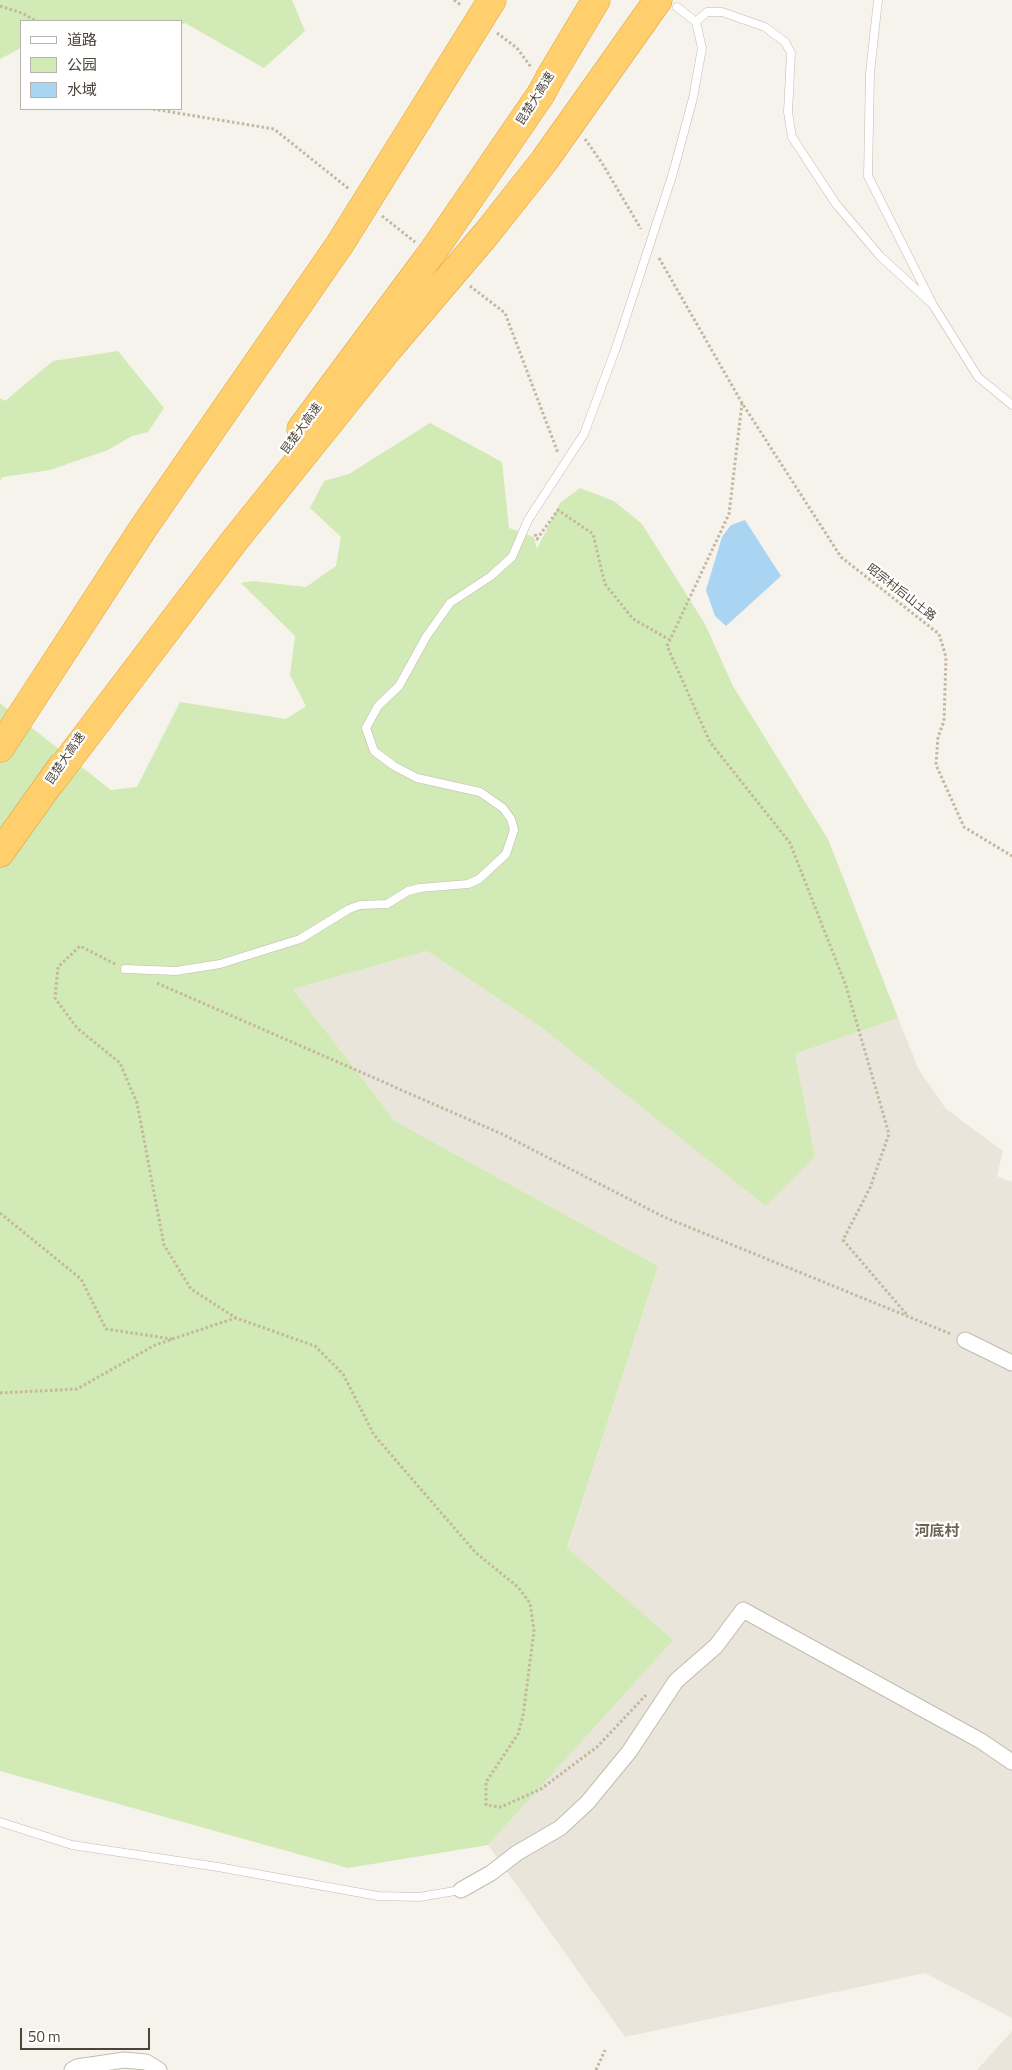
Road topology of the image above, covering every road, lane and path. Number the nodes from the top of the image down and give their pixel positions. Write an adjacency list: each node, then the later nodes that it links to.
1 (492, 0): 21 (highway)
2 (596, 0): 13 (highway, 昆楚大高速)
3 (878, 0): 15 (lane)
4 (667, 4): 7 (lane); 22 (highway)
5 (0, 6): 6 (path)
6 (34, 20)
7 (696, 22): 12 (lane); 15 (lane)
8 (158, 110): 10 (path)
9 (579, 131): 12 (path, 昭宗村后山土路)
10 (350, 190)
11 (375, 210): 13 (path)
12 (650, 244): 16 (path, 昭宗村后山土路); 18 (lane)
13 (428, 252): 22 (highway, 昆楚大高速)
14 (463, 280): 18 (path)
15 (933, 305): 17 (lane)
16 (742, 403): 20 (path); 24 (path, 昭宗村后山土路)
17 (1012, 405)
18 (564, 468): 19 (lane)
19 (528, 520): 20 (path); 25 (lane)
20 (670, 640): 27 (path)
21 (0, 748)
22 (52, 781): 23 (highway, 昆楚大高速)
23 (0, 853)
24 (1012, 856)
25 (125, 969): 27 (path); 28 (path)
26 (0, 1213): 29 (path)
27 (909, 1317): 30 (path)
28 (236, 1318): 29 (path); 33 (path)
29 (174, 1339): 32 (path)
30 (965, 1340): 31 (street)
31 (1012, 1363)
32 (0, 1393)
33 (676, 1681): 34 (street); 36 (street)
34 (1012, 1762)
35 (0, 1822): 36 (lane)
36 (461, 1890)
37 (604, 2050): 40 (path)
38 (72, 2070): 39 (street)
39 (158, 2070)
40 (596, 2070)

